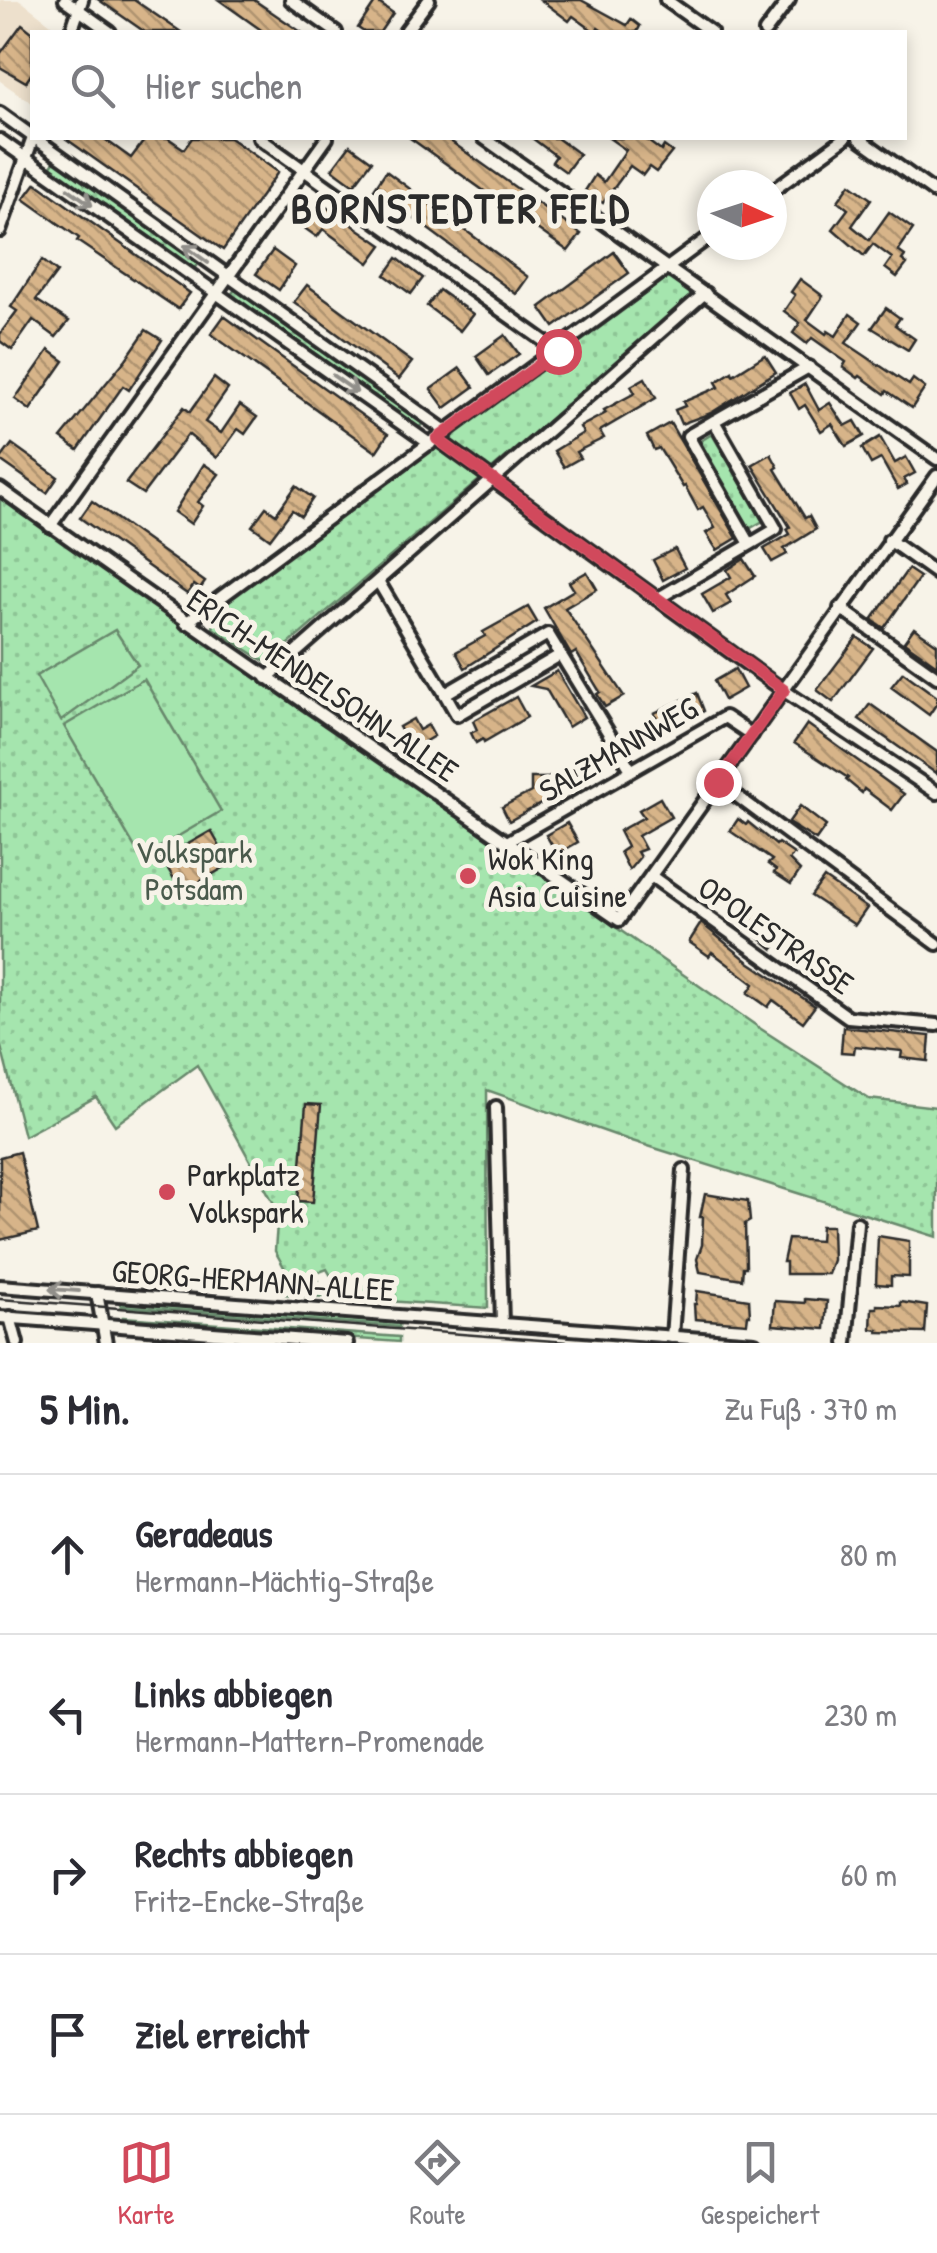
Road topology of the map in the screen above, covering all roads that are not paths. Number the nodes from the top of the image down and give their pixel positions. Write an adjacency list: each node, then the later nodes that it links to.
1 (65, 0): 6 (street)
2 (291, 0): 9 (street)
3 (428, 0): 10 (street)
4 (666, 0): 11 (street)
5 (789, 0): 12 (street)
6 (81, 5): 7 (street); 8 (street)
7 (72, 30)
8 (108, 30)
9 (333, 30)
10 (406, 30)
11 (708, 30)
12 (766, 30)
13 (0, 113): 14 (street)
14 (30, 135)
15 (0, 140): 23 (street)
16 (32, 140): 23 (street)
17 (37, 140): 30 (street, one-way to 17)
18 (262, 140): 24 (street)
19 (326, 140): 24 (street)
20 (487, 140): 29 (street)
21 (842, 140): 25 (street)
22 (862, 140): 26 (street)
23 (26, 158): 27 (street); 32 (street, one-way to 32)
24 (304, 170): 30 (street); 33 (street)
25 (787, 180)
26 (937, 194)
27 (0, 231)
28 (697, 246): 29 (street)
29 (668, 268): 31 (street); 33 (street)
30 (229, 278): 32 (street); 36 (street)
31 (705, 293): 34 (street); 39 (street)
32 (218, 294): 36 (street, one-way to 36); 41 (street)
33 (558, 351): 36 (street)
34 (809, 367): 35 (street); 37 (street)
35 (714, 422): 43 (street); 43 (street)
36 (438, 438): 39 (street); 48 (street)
37 (937, 460)
38 (937, 476): 42 (street)
39 (494, 479): 45 (street); 46 (street)
40 (0, 490): 41 (street, ERICH-MENDELSOHN-ALLEE)
41 (50, 526): 48 (street, ERICH-MENDELSOHN-ALLEE)
42 (890, 540): 44 (street); 47 (street)
43 (750, 544): 46 (street)
44 (937, 574)
45 (378, 581): 51 (street); 53 (street)
46 (656, 599): 52 (street)
47 (840, 608): 50 (street); 52 (street)
48 (186, 623): 51 (street, ERICH-MENDELSOHN-ALLEE)
49 (560, 655): 53 (street); 53 (street); 55 (street)
50 (937, 677)
51 (267, 678): 58 (street, ERICH-MENDELSOHN-ALLEE)
52 (784, 690): 54 (street); 57 (street)
53 (445, 694)
54 (752, 735): 55 (street, SALZMANNWEG); 56 (street)
55 (631, 770): 58 (street, SALZMANNWEG)
56 (718, 782): 59 (street); 60 (street)
57 (937, 793)
58 (507, 842): 59 (street, ERICH-MENDELSOHN-ALLEE)
59 (651, 876): 61 (street, OPOLESTRASSE)
60 (937, 944)
61 (937, 1024)
62 (496, 1107): 68 (street)
63 (684, 1170): 70 (street)
64 (857, 1223): 76 (street)
65 (0, 1286): 66 (street, GEORG-HERMANN-ALLEE, one-way to 65)
66 (97, 1293): 68 (street, GEORG-HERMANN-ALLEE); 69 (street)
67 (5, 1317): 69 (street, GEORG-HERMANN-ALLEE); 72 (street, GEORG-HERMANN-ALLEE)
68 (502, 1324): 71 (street, GEORG-HERMANN-ALLEE)
69 (103, 1325): 73 (street); 74 (street, GEORG-HERMANN-ALLEE)
70 (672, 1337): 71 (street, GEORG-HERMANN-ALLEE); 75 (street, GEORG-HERMANN-ALLEE)
71 (616, 1338)
72 (17, 1343)
73 (106, 1343)
74 (347, 1343)
75 (754, 1343)
76 (846, 1343)

